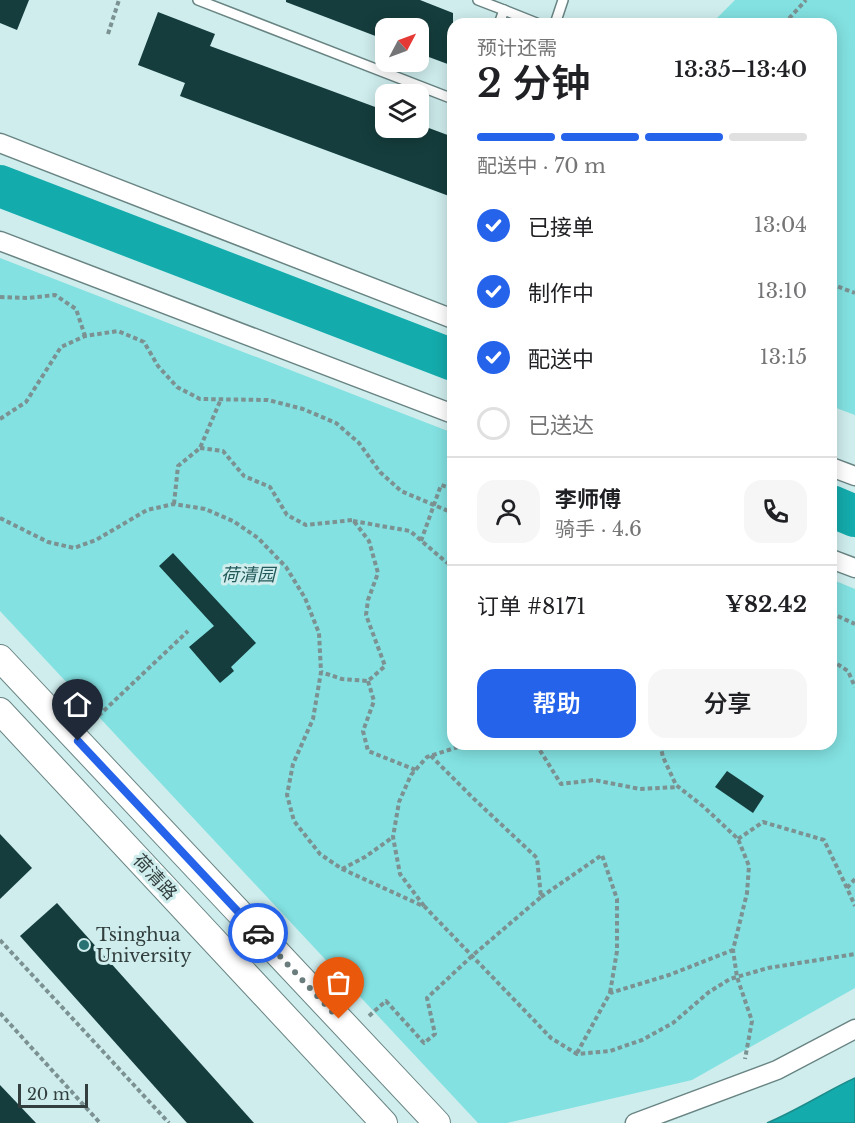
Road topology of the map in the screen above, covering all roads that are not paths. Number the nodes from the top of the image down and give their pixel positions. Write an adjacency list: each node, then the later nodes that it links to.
1 (198, 0): 8 (lane)
2 (478, 0): 4 (lane)
3 (562, 0): 7 (lane)
4 (504, 10): 5 (lane); 6 (lane)
5 (501, 18)
6 (524, 18)
7 (557, 18)
8 (447, 97)
9 (0, 143): 11 (street)
10 (0, 242): 12 (street)
11 (447, 318)
12 (447, 412)
13 (837, 468): 14 (street)
14 (855, 476)
15 (837, 561): 16 (street)
16 (855, 568)
17 (0, 658): 21 (main road, 荷清路)
18 (0, 711): 20 (main road, 荷清路)
19 (855, 1029): 22 (street)
20 (384, 1123)
21 (436, 1123)
22 (635, 1123)

